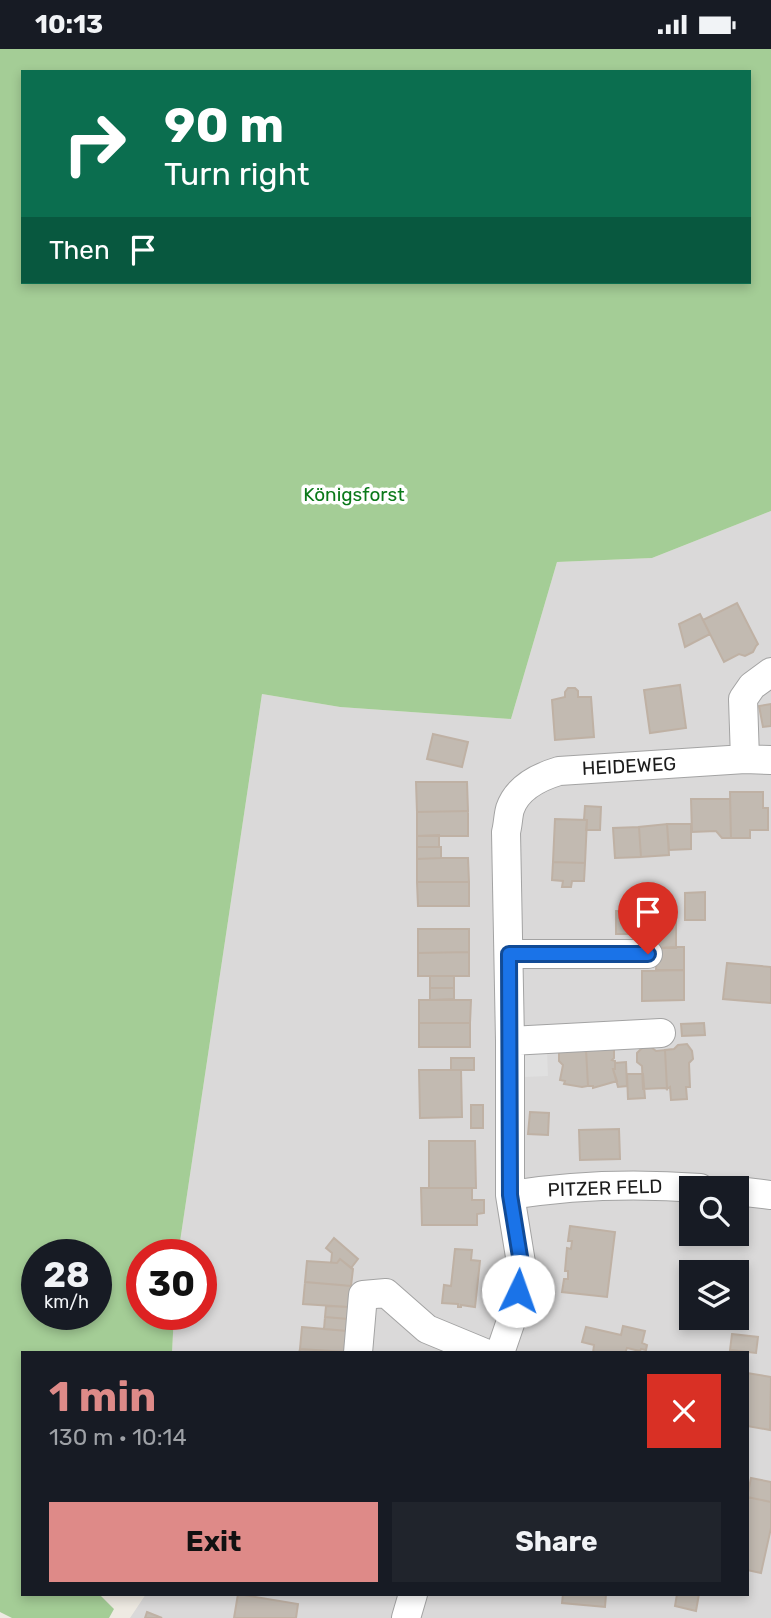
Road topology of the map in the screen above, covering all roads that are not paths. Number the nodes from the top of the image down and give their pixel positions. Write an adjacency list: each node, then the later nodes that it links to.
1 (761, 679): 2 (street, HEIDEWEG)
2 (758, 760): 3 (street, HEIDEWEG)
3 (509, 954): 4 (street); 6 (street)
4 (648, 954)
5 (662, 1033): 6 (street)
6 (510, 1041): 9 (street)
7 (679, 1187): 9 (street, PITZER FELD)
8 (749, 1192): 10 (street)
9 (510, 1195): 13 (street)
10 (771, 1195)
11 (358, 1351): 12 (street)
12 (480, 1351)
13 (501, 1351)
14 (412, 1596): 15 (street)
15 (406, 1618)

